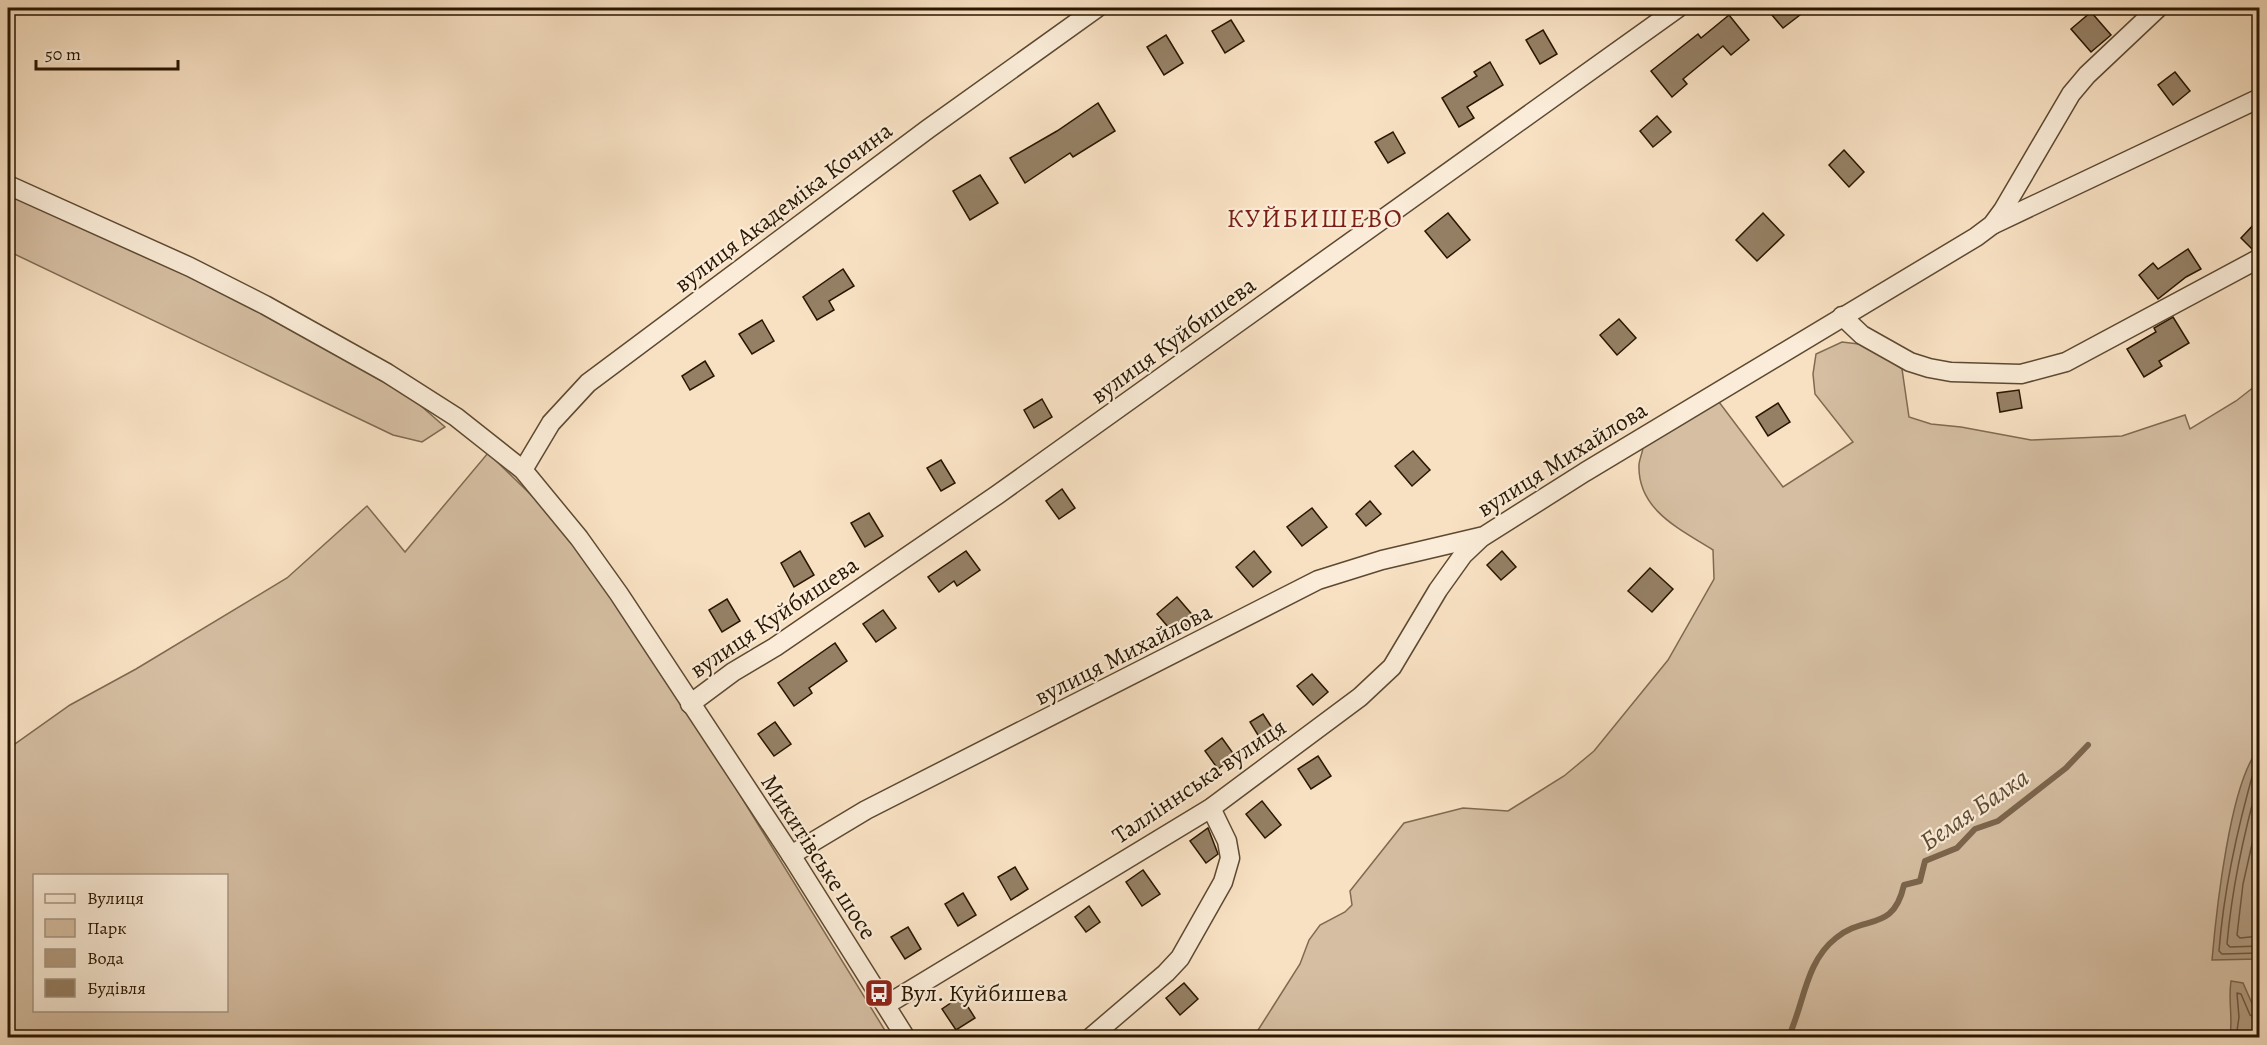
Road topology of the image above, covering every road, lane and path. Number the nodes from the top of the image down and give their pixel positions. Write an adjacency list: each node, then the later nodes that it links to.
1 (1097, 8): 9 (street, вулиця Академіка Кочина)
2 (1678, 8): 11 (street, вулиця Куйбишева)
3 (2158, 8): 6 (street, вулиця Михайлова)
4 (2259, 98): 6 (street)
5 (8, 185): 9 (street, Микитівське шосе)
6 (1992, 225): 8 (street, вулиця Михайлова)
7 (2259, 258): 8 (street)
8 (1842, 316): 10 (street, вулиця Михайлова)
9 (523, 470): 11 (street, Микитівське шосе)
10 (1484, 536): 12 (street, Талліннська вулиця); 13 (street, вулиця Михайлова)
11 (690, 704): 13 (street, Микитівське шосе)
12 (1210, 808): 14 (street, Талліннська вулиця); 16 (street)
13 (791, 855): 14 (street, Микитівське шосе)
14 (886, 1005): 15 (street, Микитівське шосе)
15 (906, 1038)
16 (1090, 1038)

